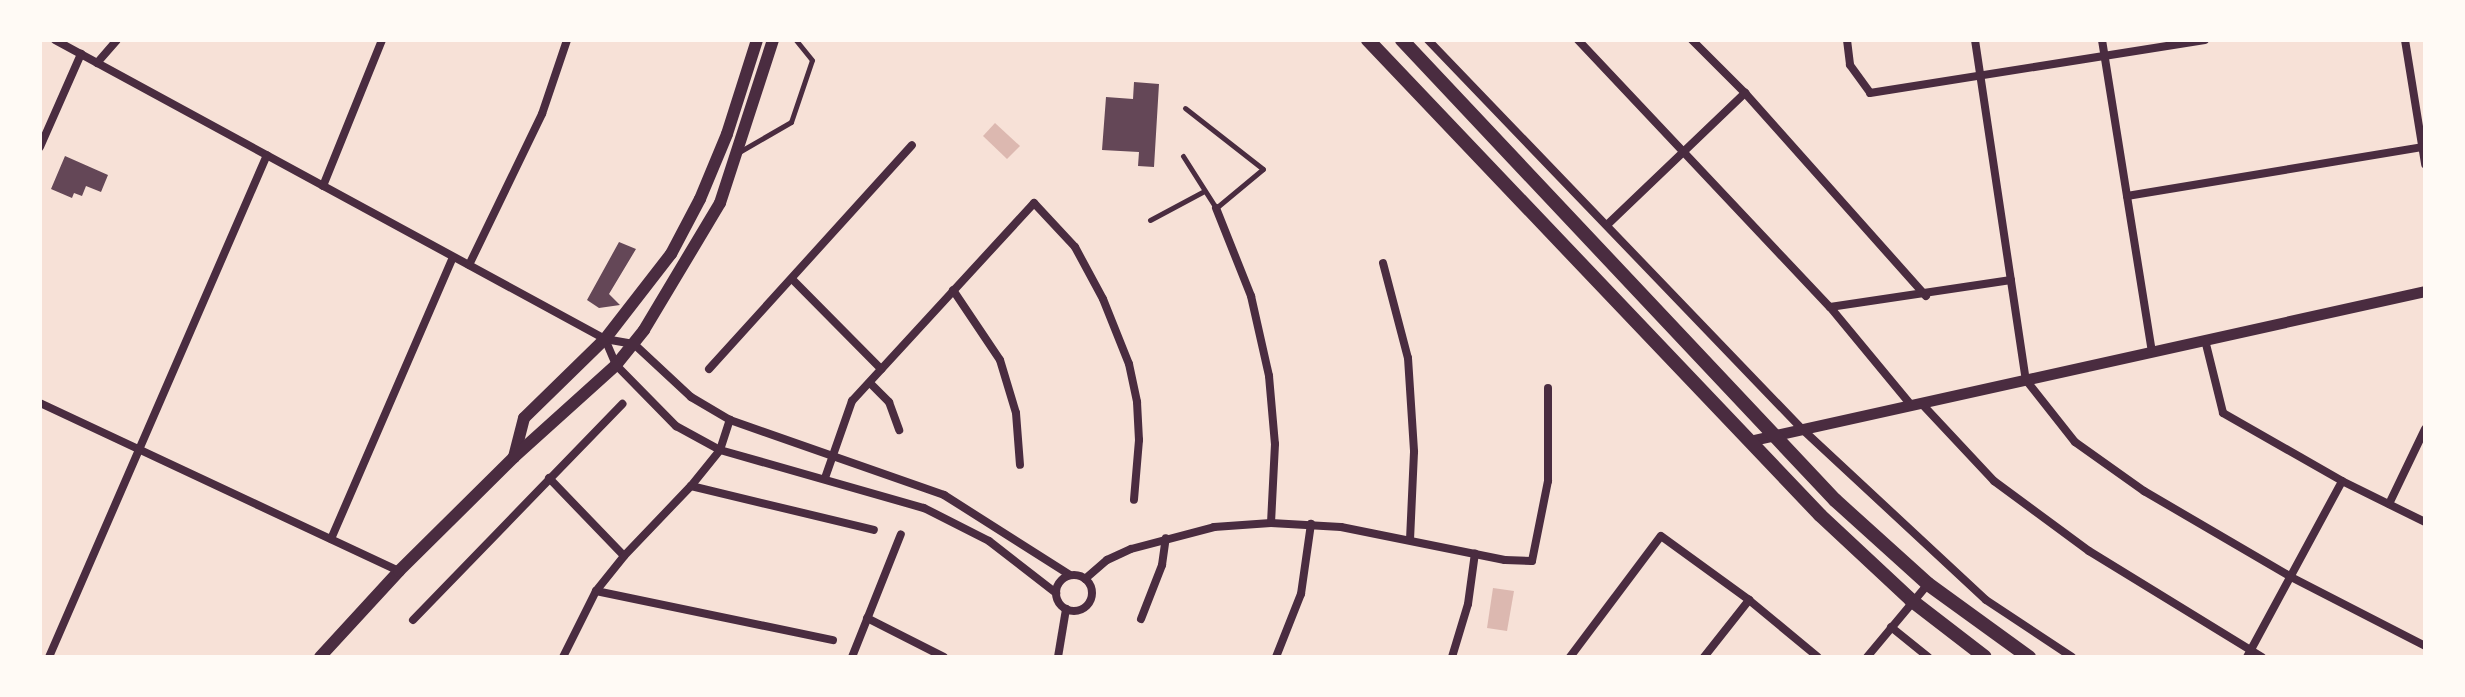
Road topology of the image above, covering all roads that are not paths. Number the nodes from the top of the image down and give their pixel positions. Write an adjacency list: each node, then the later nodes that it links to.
1 (55, 40): 18 (street)
2 (117, 40): 20 (street)
3 (382, 40): 33 (street)
4 (567, 40): 41 (street)
5 (773, 40): 28 (main road)
6 (796, 40): 28 (lane)
7 (1368, 40): 66 (main road)
8 (1402, 40): 65 (main road)
9 (1428, 40): 38 (street)
10 (1578, 40): 29 (street)
11 (1692, 40): 22 (street)
12 (1847, 40): 21 (street)
13 (1975, 40): 21 (street)
14 (2102, 40): 19 (street)
15 (2205, 40): 19 (street)
16 (2405, 40): 24 (street)
17 (752, 42): 48 (main road)
18 (81, 54): 20 (street); 26 (street)
19 (2105, 56): 21 (street); 35 (street)
20 (97, 63): 30 (street)
21 (1981, 76): 43 (street)
22 (1745, 93): 29 (street); 46 (street)
23 (1185, 108): 36 (lane)
24 (2421, 114): 27 (street)
25 (912, 145): 42 (street)
26 (40, 147)
27 (2422, 147): 32 (street); 35 (street)
28 (739, 152): 50 (main road)
29 (1686, 152): 38 (street); 47 (street)
30 (267, 155): 33 (street); 67 (street)
31 (1183, 156): 34 (lane)
32 (2425, 164)
33 (323, 186): 39 (street)
34 (1204, 191): 36 (lane); 37 (lane)
35 (2127, 196): 51 (street)
36 (1216, 208): 79 (street)
37 (1150, 220)
38 (1608, 224): 62 (street)
39 (453, 257): 41 (street); 84 (street)
40 (1383, 263): 85 (street)
41 (469, 265): 48 (street)
42 (792, 279): 53 (street); 54 (street)
43 (2011, 280): 46 (street); 55 (street)
44 (953, 290): 54 (street); 71 (street); 76 (street)
45 (2425, 291): 49 (street)
46 (1926, 296): 47 (street)
47 (1830, 307): 60 (street)
48 (605, 339): 50 (street); 52 (street); 70 (main road)
49 (2205, 340): 51 (street); 74 (street)
50 (634, 344): 52 (main road); 61 (street)
51 (2152, 352): 55 (street)
52 (616, 365): 68 (street); 70 (main road)
53 (709, 369)
54 (881, 369): 56 (street)
55 (2026, 380): 60 (street); 90 (street)
56 (870, 383): 64 (street); 69 (street)
57 (1548, 388): 86 (street)
58 (40, 403): 67 (street)
59 (622, 404): 72 (street)
60 (1916, 404): 62 (street); 104 (street)
61 (730, 420): 68 (street); 69 (street)
62 (1802, 429): 65 (street); 120 (street)
63 (2425, 429): 77 (street)
64 (899, 430)
65 (1773, 436): 66 (street); 92 (main road)
66 (1749, 441): 96 (main road)
67 (139, 449): 84 (street); 105 (street)
68 (720, 450): 73 (street); 75 (street)
69 (831, 454): 73 (street); 89 (street)
70 (514, 457): 88 (main road)
71 (1020, 465)
72 (549, 478): 87 (street); 100 (street)
73 (825, 478): 94 (street)
74 (2342, 481): 77 (street); 90 (street)
75 (691, 486): 81 (street); 87 (street)
76 (1134, 500)
77 (2389, 504): 78 (street)
78 (2425, 522)
79 (1271, 523): 80 (street); 83 (street)
80 (1311, 524): 85 (street); 111 (street)
81 (874, 530)
82 (901, 534): 98 (street)
83 (1166, 538): 91 (street); 99 (street)
84 (331, 539): 88 (street)
85 (1410, 539): 86 (street)
86 (1475, 553): 112 (street)
87 (624, 556): 93 (street)
88 (399, 571): 106 (main road)
89 (1070, 575): 91 (street); 94 (street)
90 (2291, 577): 103 (street); 104 (street)
91 (1085, 579): 97 (street)
92 (1928, 584): 96 (street); 119 (main road)
93 (596, 591): 102 (street); 107 (street)
94 (1056, 593): 97 (street)
95 (1749, 600): 113 (street); 114 (street); 115 (street)
96 (1911, 600): 101 (street); 118 (main road)
97 (1066, 609): 110 (street)
98 (867, 618): 108 (street); 109 (street)
99 (1141, 619)
100 (413, 620)
101 (1891, 627): 116 (street); 117 (street)
102 (833, 640)
103 (2425, 646)
104 (2249, 654): 121 (street)
105 (49, 657)
106 (320, 657)
107 (563, 657)
108 (852, 657)
109 (944, 657)
110 (1058, 657)
111 (1276, 657)
112 (1452, 657)
113 (1570, 657)
114 (1704, 657)
115 (1818, 657)
116 (1867, 657)
117 (1928, 657)
118 (1985, 657)
119 (2029, 657)
120 (2072, 657)
121 (2262, 657)

